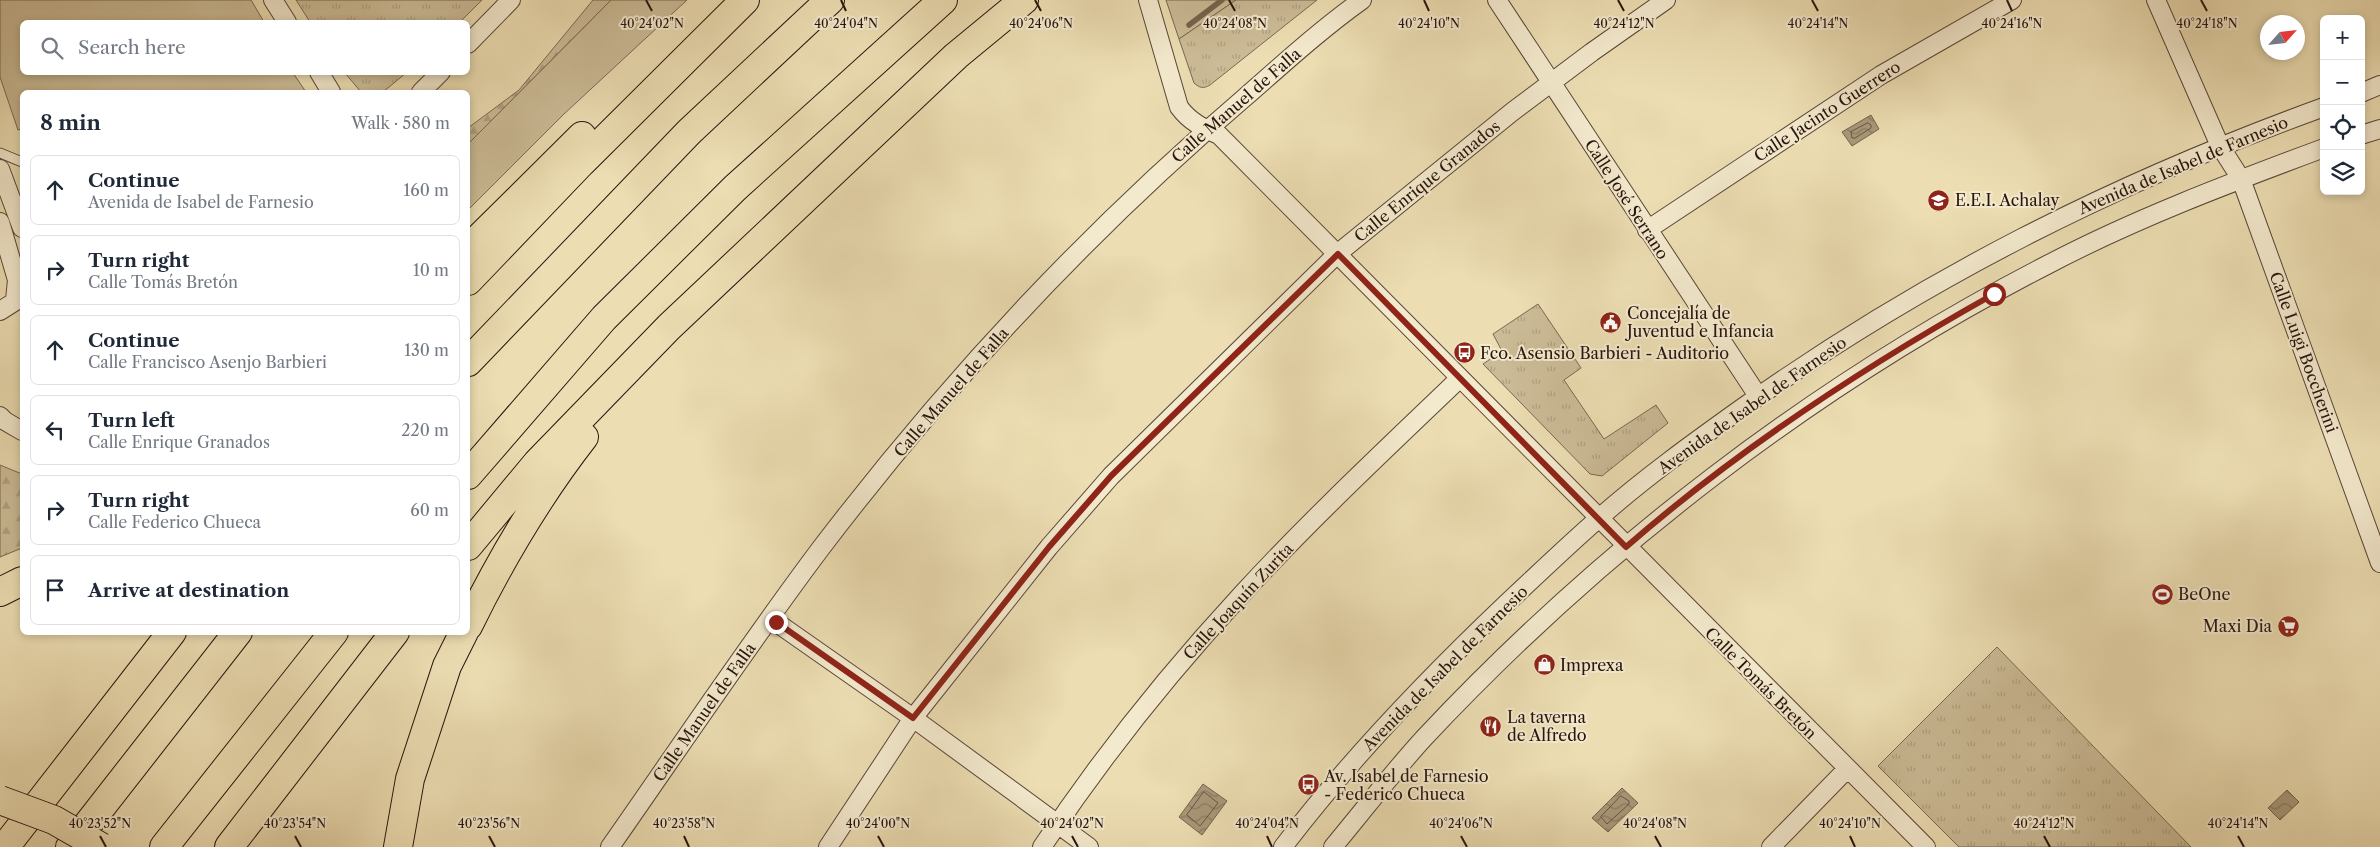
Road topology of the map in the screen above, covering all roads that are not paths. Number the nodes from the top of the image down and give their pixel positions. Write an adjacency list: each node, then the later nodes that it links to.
1 (273, 0): 14 (street)
2 (511, 0): 15 (street)
3 (730, 0): 36 (highway)
4 (746, 0): 38 (highway)
5 (830, 0): 42 (highway)
6 (942, 0): 47 (highway)
7 (1024, 0): 41 (highway)
8 (1148, 0): 24 (street, Calle Tomás Bretón)
9 (1362, 0): 24 (street, Calle Manuel de Falla)
10 (1497, 0): 18 (street, Calle José Serrano)
11 (1666, 0): 18 (street, Calle Enrique Granados)
12 (2012, 0): 35 (street, Calle Jacinto Guerrero)
13 (2156, 0): 27 (street, Calle Luigi Boccherini)
14 (286, 20)
15 (470, 42)
16 (321, 75): 20 (street)
17 (437, 75): 21 (street)
18 (1550, 83): 35 (street, Calle José Serrano); 37 (street, Calle Enrique Granados)
19 (2380, 85): 22 (street)
20 (330, 90)
21 (423, 90)
22 (2365, 91)
23 (2320, 108): 27 (street, Avenida de Isabel de Farnesio)
24 (1207, 129): 37 (street, Calle Tomás Bretón); 54 (street, Calle Manuel de Falla)
25 (2380, 129): 26 (street)
26 (2365, 134)
27 (2220, 146): 32 (street, Calle Luigi Boccherini); 44 (street, Avenida de Isabel de Farnesio)
28 (2320, 149): 32 (street, Avenida de Isabel de Farnesio)
29 (0, 153): 30 (lane)
30 (20, 161)
31 (0, 169): 34 (street)
32 (2241, 179): 50 (street, Avenida de Isabel de Farnesio); 51 (street, Calle Luigi Boccherini)
33 (0, 222): 39 (street)
34 (20, 223)
35 (1647, 230): 44 (street, Calle José Serrano)
36 (470, 247)
37 (1338, 254): 43 (street, Calle Tomás Bretón); 61 (street, Calle Enrique Granados)
38 (470, 279)
39 (18, 298): 40 (street)
40 (0, 311)
41 (670, 327): 49 (highway); 55 (highway)
42 (470, 360)
43 (1460, 378): 48 (street, Calle Tomás Bretón); 64 (street, Calle Joaquín Zurita)
44 (1758, 396): 48 (street, Avenida de Isabel de Farnesio)
45 (0, 416): 46 (street)
46 (20, 430)
47 (470, 473)
48 (1598, 518): 50 (street, Calle Tomás Bretón); 75 (street, Avenida de Isabel de Farnesio)
49 (470, 544)
50 (1626, 547): 62 (street, Calle Tomás Bretón); 76 (street, Avenida de Isabel de Farnesio)
51 (2380, 563)
52 (20, 582): 53 (highway)
53 (0, 592)
54 (770, 618): 61 (street); 71 (street, Calle Manuel de Falla)
55 (470, 622)
56 (170, 635): 65 (highway)
57 (236, 635): 66 (highway)
58 (332, 635): 68 (highway)
59 (392, 635): 69 (highway)
60 (463, 635): 70 (highway)
61 (913, 718): 64 (street); 72 (street, Calle Enrique Granados)
62 (1847, 768): 77 (street); 78 (street, Calle Tomás Bretón)
63 (0, 800): 67 (highway, bridge)
64 (1057, 824): 73 (street, Calle Joaquín Zurita); 74 (street)
65 (5, 847)
66 (70, 847)
67 (101, 847)
68 (164, 847)
69 (229, 847)
70 (398, 847)
71 (610, 847)
72 (828, 847)
73 (1042, 847)
74 (1089, 847)
75 (1283, 847)
76 (1333, 847)
77 (1771, 847)
78 (1926, 847)

